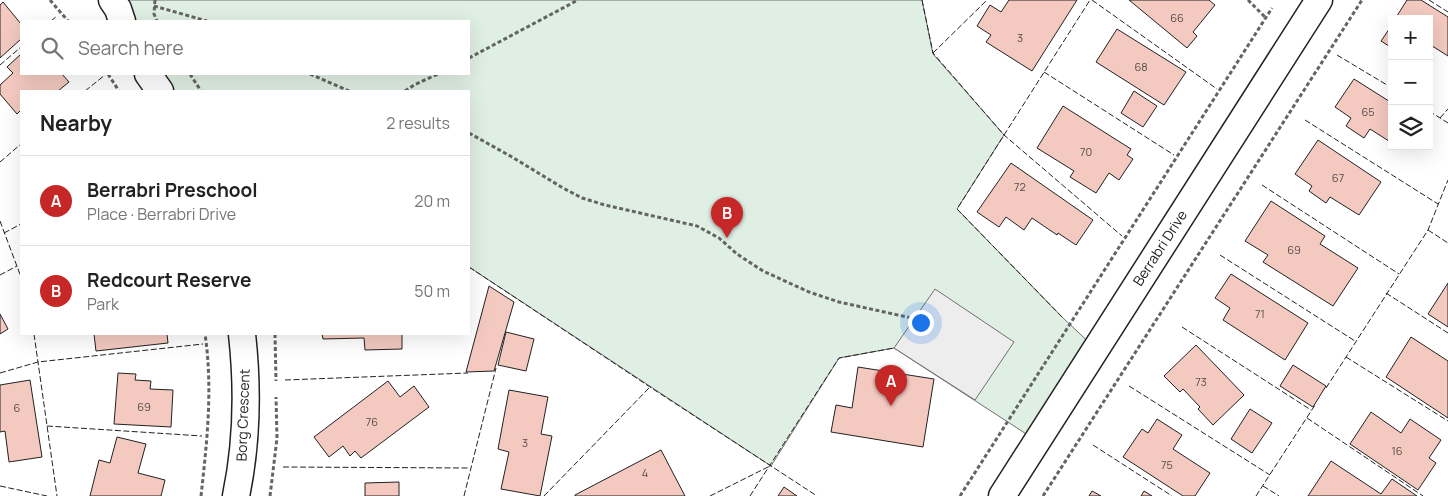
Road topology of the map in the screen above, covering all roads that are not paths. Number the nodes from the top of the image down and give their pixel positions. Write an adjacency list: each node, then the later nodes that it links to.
1 (112, 0): 3 (street)
2 (1313, 2): 8 (street, Berrabri Drive)
3 (122, 20)
4 (149, 75): 5 (street)
5 (159, 90)
6 (242, 335): 7 (street, Borg Crescent)
7 (236, 496)
8 (1002, 496)

